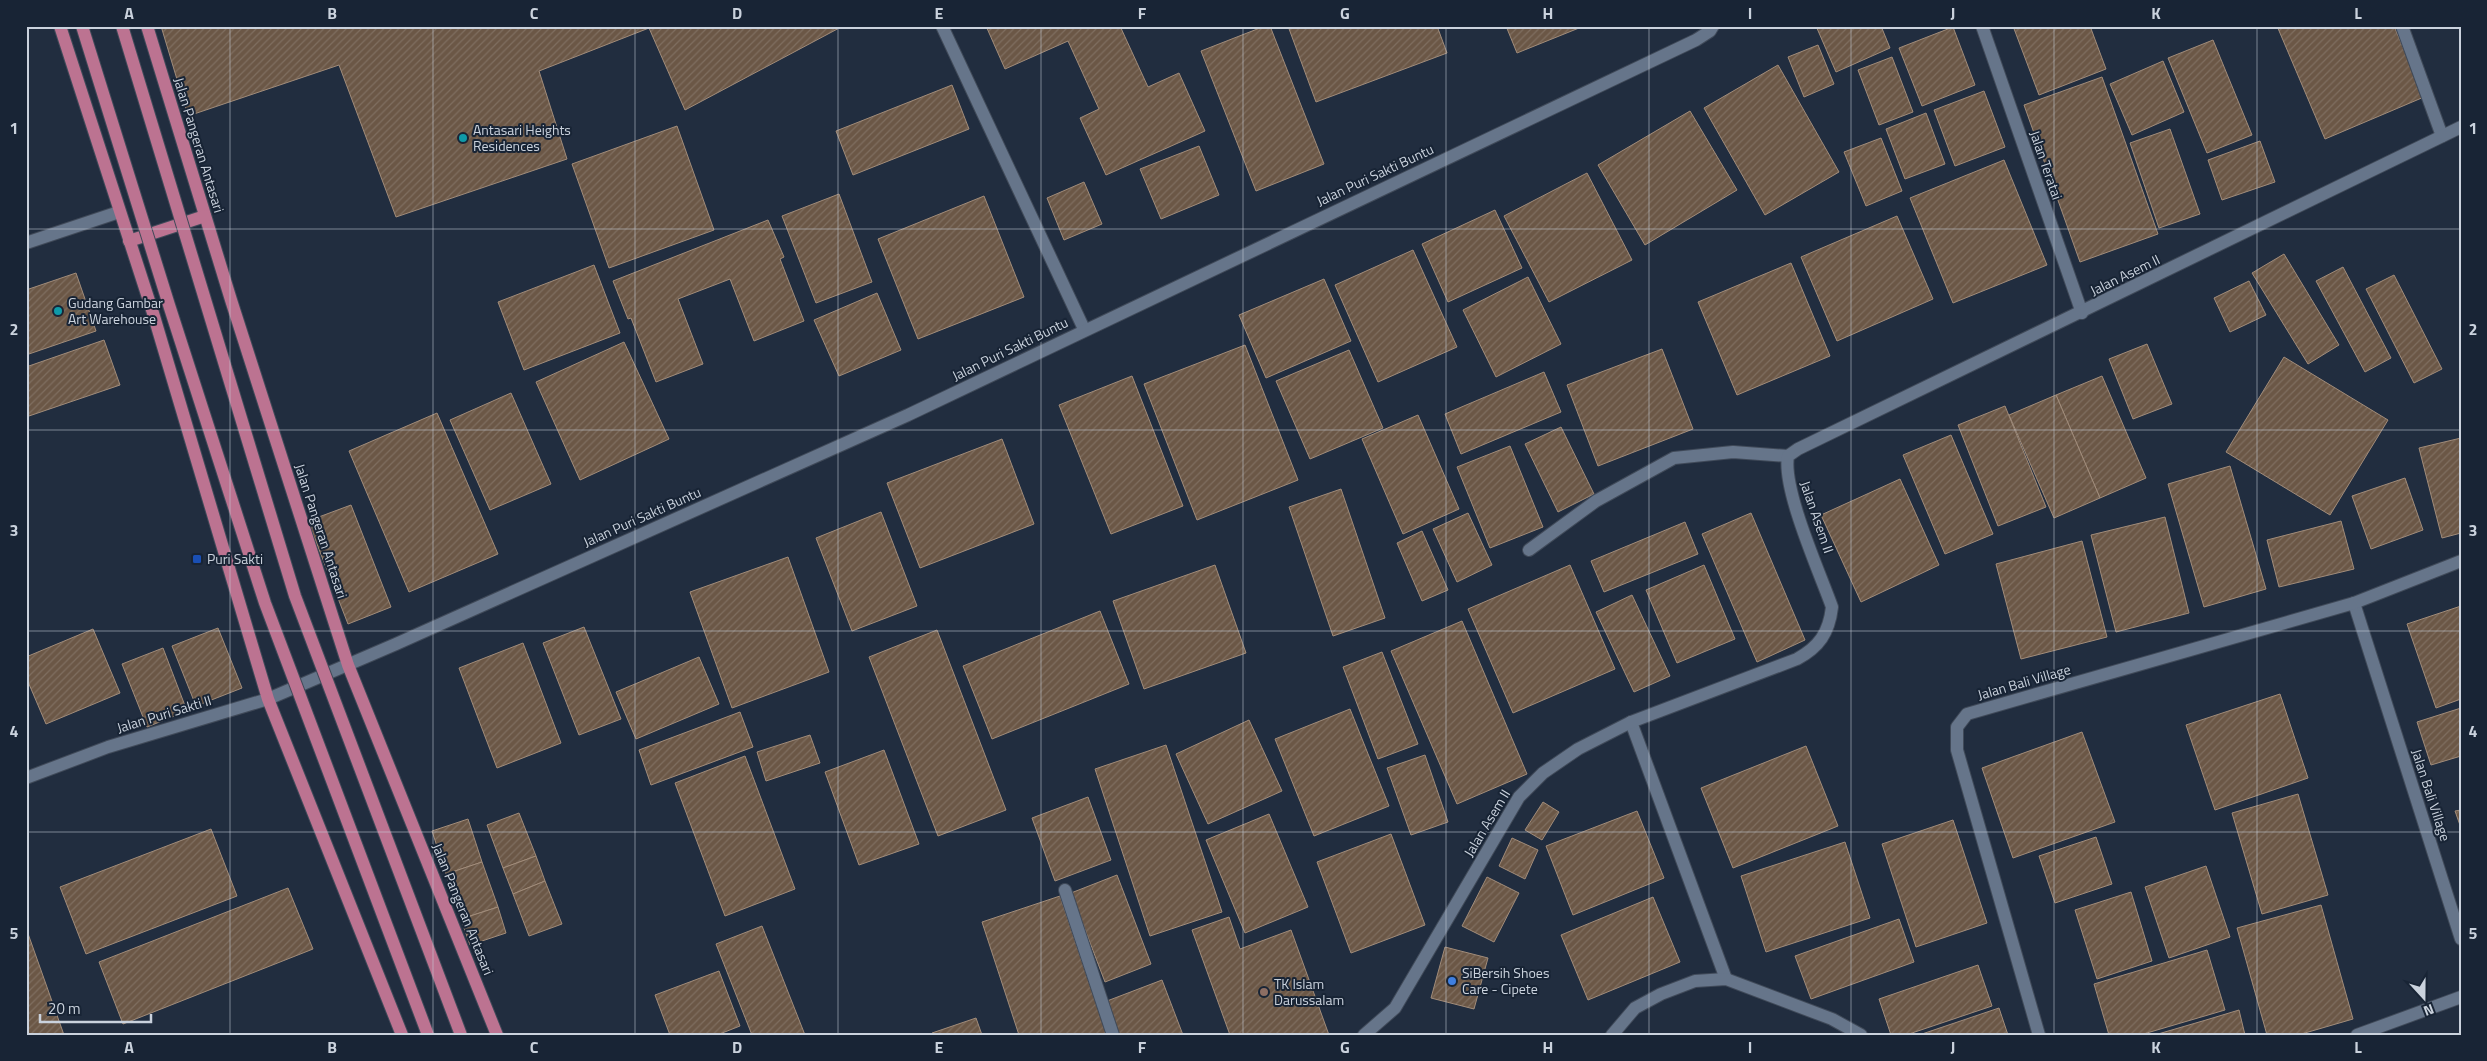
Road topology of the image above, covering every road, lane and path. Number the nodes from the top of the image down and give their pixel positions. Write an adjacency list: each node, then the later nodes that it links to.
1 (60, 26): 11 (main road)
2 (82, 26): 31 (main road, bridge)
3 (122, 26): 32 (main road, bridge)
4 (148, 26): 12 (main road, Jalan Pangeran Antasari)
5 (942, 26): 16 (street)
6 (1713, 26): 16 (street, Jalan Puri Sakti Buntu)
7 (1982, 26): 15 (street, Jalan Teratai)
8 (2402, 26): 10 (street)
9 (2461, 127): 10 (street, Jalan Asem II)
10 (2442, 136): 15 (street, Jalan Asem II)
11 (119, 212): 13 (main road); 14 (street)
12 (205, 216): 13 (main road); 21 (main road, Jalan Pangeran Antasari)
13 (129, 241): 23 (main road)
14 (26, 243)
15 (2082, 313): 17 (street, Jalan Asem II)
16 (1084, 329): 21 (street, Jalan Puri Sakti Buntu)
17 (1788, 456): 18 (street); 24 (street, Jalan Asem II)
18 (1529, 550)
19 (2461, 561): 20 (street, Jalan Bali Village)
20 (2354, 603): 27 (street, Jalan Bali Village); 38 (street, Jalan Bali Village)
21 (348, 664): 22 (street, Jalan Puri Sakti Buntu); 33 (main road, Jalan Pangeran Antasari)
22 (310, 681): 23 (street, Jalan Puri Sakti II)
23 (268, 699): 25 (street, Jalan Puri Sakti II); 30 (main road)
24 (1631, 722): 28 (street); 35 (street, Jalan Asem II)
25 (26, 778)
26 (1065, 890): 34 (street)
27 (2461, 939)
28 (1726, 979): 36 (street); 37 (street)
29 (2461, 997): 39 (street)
30 (402, 1035)
31 (428, 1035)
32 (461, 1035)
33 (497, 1035)
34 (1113, 1035)
35 (1364, 1035)
36 (1612, 1035)
37 (1861, 1035)
38 (2039, 1035)
39 (2357, 1035)

